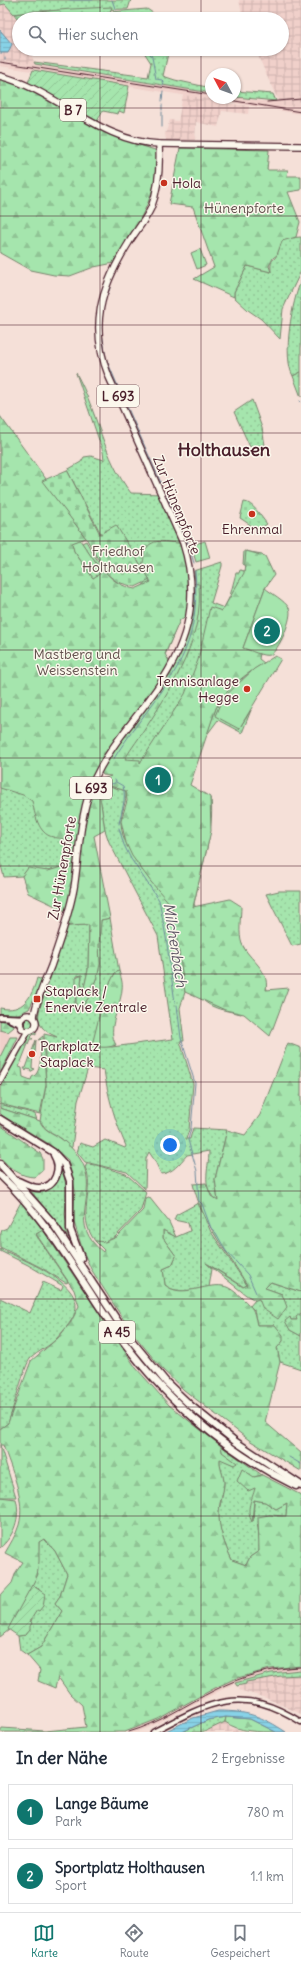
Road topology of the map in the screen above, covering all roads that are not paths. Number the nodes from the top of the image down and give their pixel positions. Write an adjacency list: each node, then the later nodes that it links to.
1 (0, 76): 2 (main road, B 7)
2 (159, 144): 3 (main road, B 7); 4 (main road, Zur Hünenpforte / L 693)
3 (301, 146)
4 (45, 983): 5 (main road, Zur Hünenpforte / L 693); 7 (main road, Zur Hünenpforte / L 693)
5 (25, 1016): 6 (main road); 7 (main road); 8 (main road)
6 (0, 1017): 8 (main road)
7 (34, 1018): 9 (main road)
8 (22, 1026): 9 (main road); 10 (main road)
9 (28, 1031): 10 (main road)
10 (7, 1069): 11 (main road)
11 (0, 1081)
12 (2, 1119): 13 (highway)
13 (49, 1149): 16 (highway); 17 (highway)
14 (0, 1164): 16 (highway, A 45)
15 (0, 1175): 18 (highway, A 45)
16 (15, 1179): 17 (highway, A 45)
17 (90, 1279): 18 (highway, A 45)
18 (263, 1464): 19 (highway, A 45)
19 (273, 1470): 20 (highway, A 45); 21 (highway, A 45)
20 (301, 1485)
21 (301, 1488)
22 (301, 1722): 23 (street)
23 (153, 1732)

